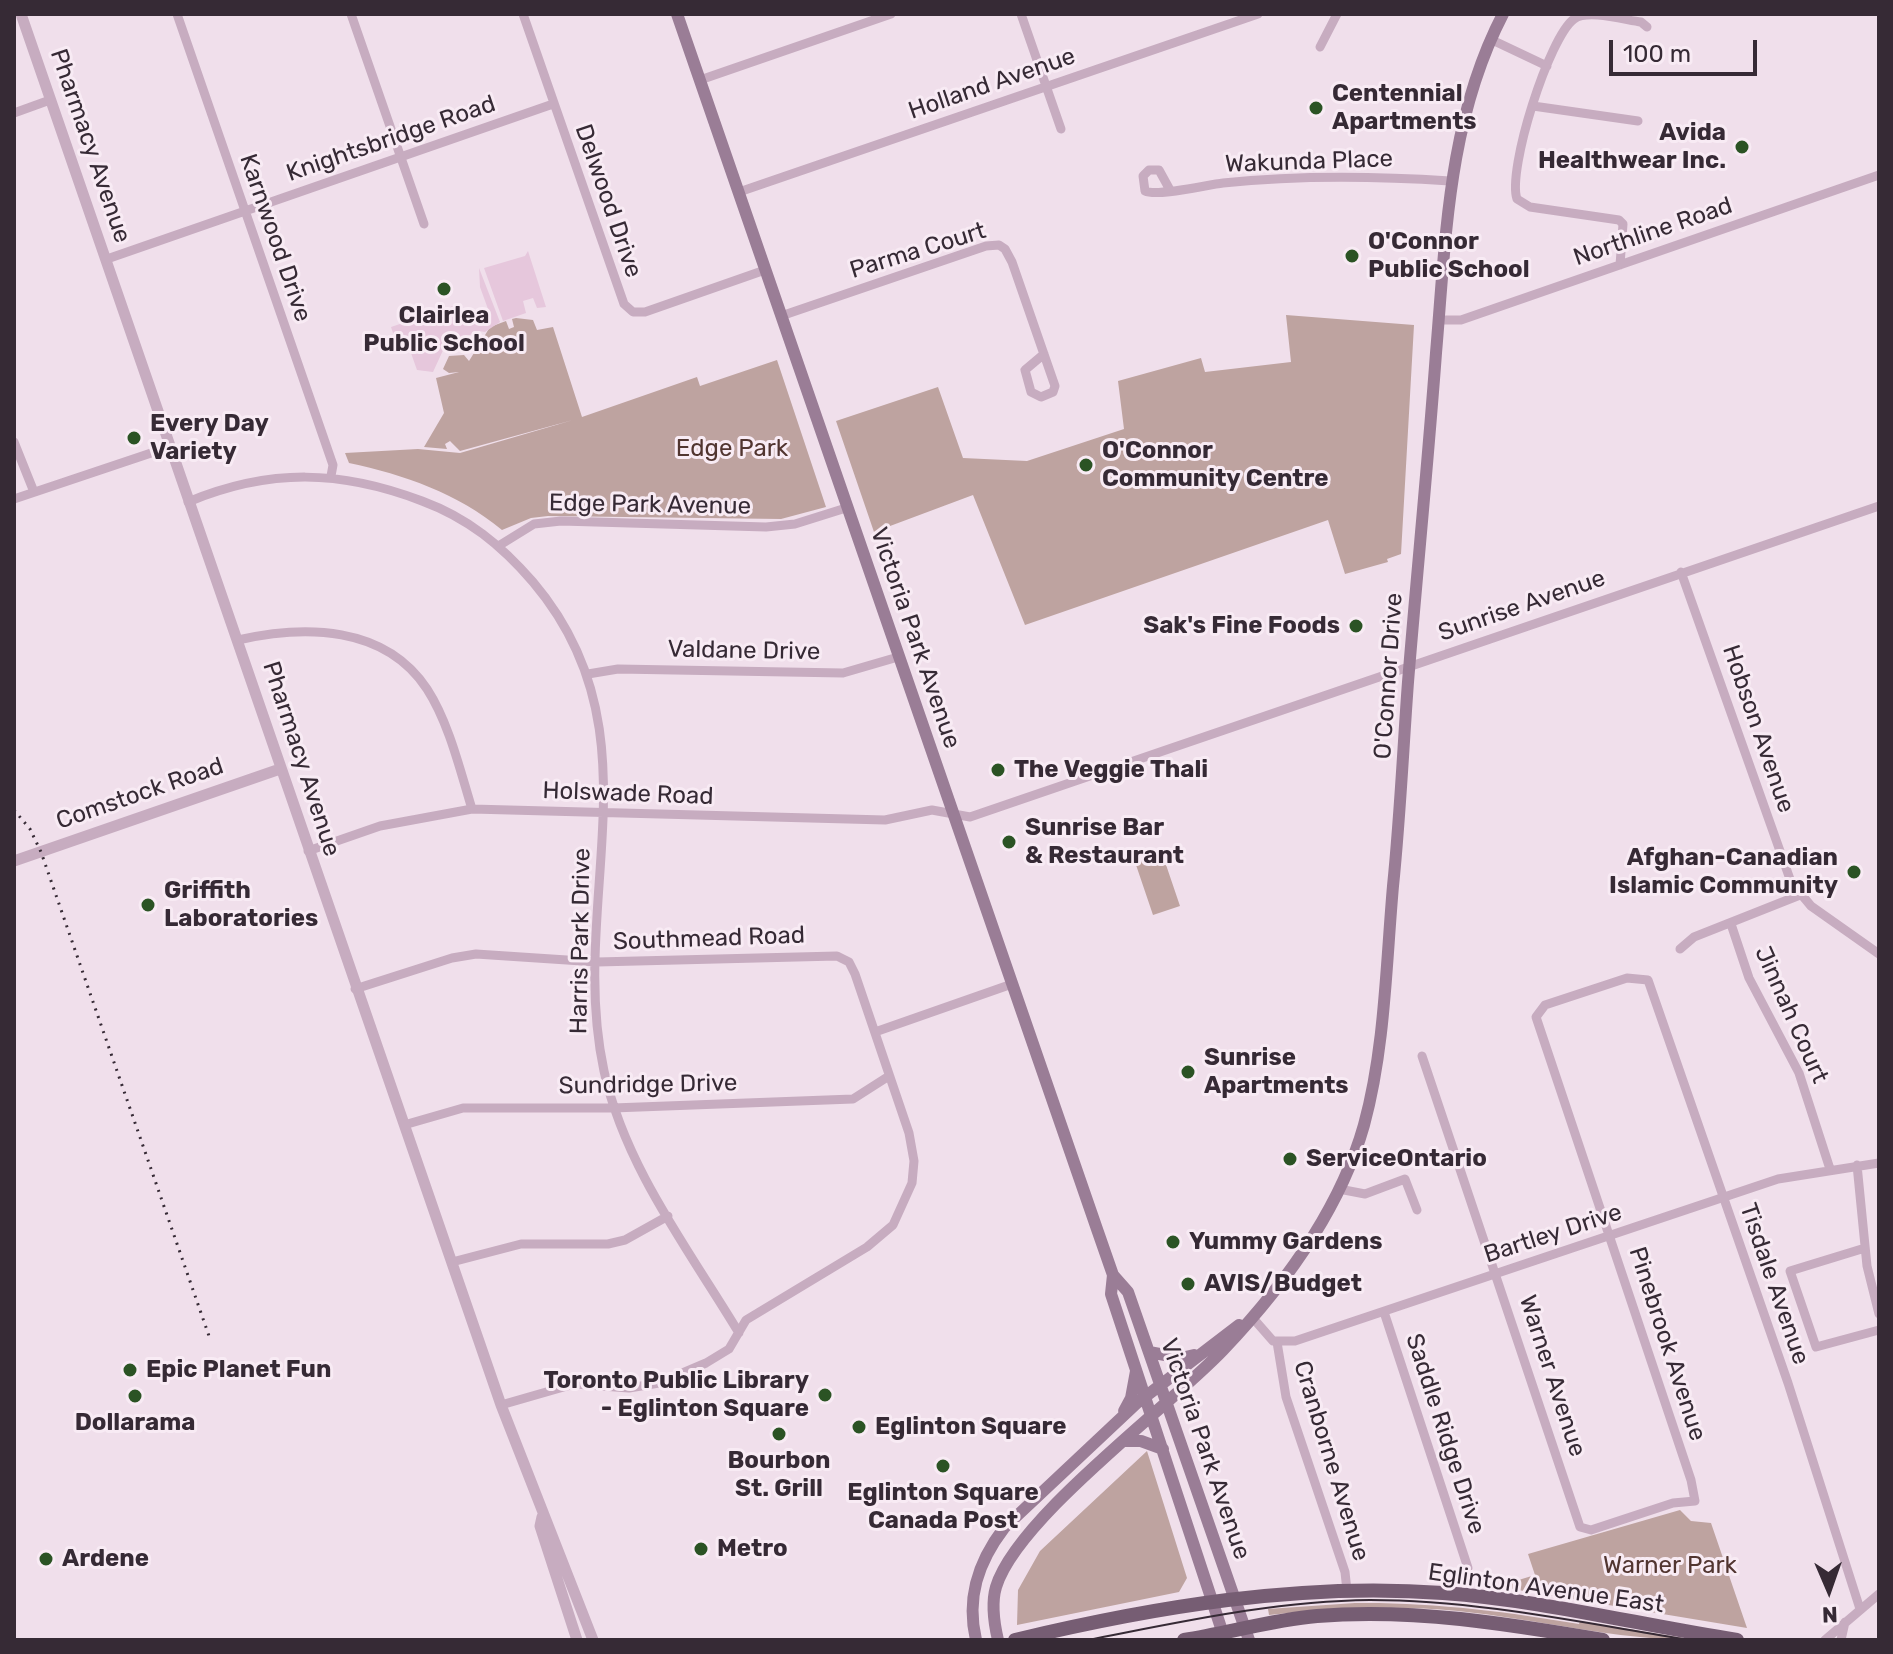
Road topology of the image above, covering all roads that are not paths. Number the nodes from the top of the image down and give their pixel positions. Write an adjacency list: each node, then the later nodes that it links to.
1 (21, 14): 17 (street, Pharmacy Avenue)
2 (177, 14): 28 (street, Karnwood Drive)
3 (351, 14): 23 (street)
4 (523, 14): 18 (street, Delwood Drive)
5 (677, 14): 15 (main road, Victoria Park Avenue)
6 (891, 14): 15 (street)
7 (1021, 14): 16 (street)
8 (1258, 14): 16 (street, Holland Avenue)
9 (1337, 14): 13 (street)
10 (1503, 14): 12 (main road, O'Connor Drive)
11 (1647, 27): 14 (street)
12 (1490, 39): 14 (street); 25 (main road, O'Connor Drive)
13 (1320, 47)
14 (1547, 66): 19 (street)
15 (700, 80): 27 (main road, Victoria Park Avenue)
16 (1046, 86): 22 (street); 27 (street, Holland Avenue)
17 (50, 100): 20 (street); 30 (street, Pharmacy Avenue)
18 (553, 104): 23 (street, Knightsbridge Road); 32 (street, Delwood Drive)
19 (1533, 106): 21 (street); 31 (street)
20 (14, 113)
21 (1638, 121)
22 (1061, 129)
23 (401, 158): 28 (street, Knightsbridge Road); 29 (street)
24 (1879, 175): 31 (street, Northline Road)
25 (1450, 181): 26 (street, Wakunda Place); 34 (main road, O'Connor Drive)
26 (1170, 190)
27 (739, 192): 32 (main road, Victoria Park Avenue)
28 (245, 212): 30 (street, Knightsbridge Road); 38 (street, Karnwood Drive)
29 (424, 224)
30 (107, 259): 37 (street, Pharmacy Avenue)
31 (1620, 265): 34 (street, Northline Road)
32 (765, 270): 33 (main road, Victoria Park Avenue)
33 (781, 316): 35 (street, Parma Court); 43 (main road, Victoria Park Avenue)
34 (1439, 320): 48 (main road, O'Connor Drive)
35 (1044, 354)
36 (14, 442): 39 (street)
37 (169, 447): 39 (street); 41 (street, Pharmacy Avenue)
38 (331, 476): 41 (street); 44 (street)
39 (34, 492): 40 (street)
40 (14, 499)
41 (188, 502): 46 (street, Pharmacy Avenue)
42 (1879, 506): 45 (street, Sunrise Avenue)
43 (846, 508): 44 (street, Edge Park Avenue); 47 (main road, Victoria Park Avenue)
44 (500, 545): 49 (street, Harris Park Drive)
45 (1681, 572): 48 (street, Sunrise Avenue); 56 (street, Hobson Avenue)
46 (238, 640): 50 (street, Pharmacy Avenue); 51 (street)
47 (898, 657): 49 (street, Valdane Drive); 52 (main road, Victoria Park Avenue)
48 (1410, 666): 52 (street, Sunrise Avenue); 72 (main road, O'Connor Drive)
49 (588, 674): 53 (street, Harris Park Drive)
50 (280, 769): 54 (street, Pharmacy Avenue); 55 (street, Comstock Road)
51 (472, 809): 53 (street, Holswade Road); 54 (street, Holswade Road)
52 (952, 811): 53 (street, Holswade Road); 62 (main road, Victoria Park Avenue)
53 (604, 815): 60 (street, Harris Park Drive)
54 (308, 851): 63 (street, Pharmacy Avenue)
55 (14, 861)
56 (1800, 895): 57 (street); 59 (street, Hobson Avenue)
57 (1731, 924): 58 (street); 71 (street, Jinnah Court)
58 (1680, 949)
59 (1879, 954)
60 (597, 962): 63 (street, Southmead Road); 64 (street, Southmead Road); 67 (street, Harris Park Drive)
61 (1642, 977): 73 (street, Tisdale Avenue); 76 (street, Pinebrook Avenue)
62 (1012, 984): 64 (street); 80 (main road, Victoria Park Avenue)
63 (355, 989): 68 (street, Pharmacy Avenue)
64 (875, 1032): 66 (street, Southmead Road)
65 (1422, 1056): 79 (street, Warner Avenue)
66 (889, 1076): 67 (street, Sundridge Drive); 85 (street, Southmead Road)
67 (613, 1108): 68 (street, Sundridge Drive); 75 (street, Harris Park Drive)
68 (404, 1125): 78 (street, Pharmacy Avenue)
69 (1879, 1163): 70 (street, Bartley Drive)
70 (1857, 1165): 71 (street, Bartley Drive); 77 (street)
71 (1830, 1169): 73 (street, Bartley Drive)
72 (1339, 1189): 74 (street); 83 (main road, O'Connor Drive)
73 (1723, 1197): 76 (street, Bartley Drive); 105 (street, Tisdale Avenue)
74 (1417, 1210)
75 (668, 1216): 78 (street); 85 (street, Harris Park Drive)
76 (1611, 1236): 79 (street, Bartley Drive); 99 (street, Pinebrook Avenue)
77 (1865, 1248): 82 (street); 84 (street)
78 (452, 1262): 93 (street, Pharmacy Avenue)
79 (1497, 1273): 81 (street, Bartley Drive); 99 (street, Warner Avenue)
80 (1113, 1275): 87 (main road, Victoria Park Avenue); 89 (main road, Victoria Park Avenue)
81 (1384, 1312): 86 (street, Bartley Drive); 100 (street, Saddle Ridge Drive)
82 (1879, 1314)
83 (1252, 1317): 86 (street); 88 (main road, O'Connor Drive); 92 (main road, O'Connor Drive)
84 (1879, 1330)
85 (739, 1333): 93 (street, Southmead Road)
86 (1277, 1342): 101 (street, Cranborne Avenue)
87 (1149, 1352): 88 (main road); 90 (main road, Victoria Park Avenue)
88 (1201, 1353): 90 (main road, O'Connor Drive)
89 (1136, 1367): 91 (main road, Victoria Park Avenue); 95 (main road)
90 (1160, 1384): 91 (main road); 92 (main road, Victoria Park Avenue)
91 (1146, 1396): 94 (main road, Victoria Park Avenue); 95 (main road)
92 (1166, 1404): 94 (main road); 103 (main road, Victoria Park Avenue)
93 (501, 1405): 98 (street, Pharmacy Avenue)
94 (1152, 1416): 96 (main road); 97 (main road, Victoria Park Avenue)
95 (1118, 1420): 111 (main road)
96 (1125, 1441): 97 (main road); 112 (main road)
97 (1163, 1449): 104 (main road, Victoria Park Avenue)
98 (542, 1517): 109 (street, Pharmacy Avenue); 110 (street, Pharmacy Avenue)
99 (1580, 1527)
100 (1468, 1568)
101 (1347, 1591): 103 (main road, Eglinton Avenue East); 116 (main road, Eglinton Avenue East)
102 (1879, 1594): 105 (street)
103 (1235, 1601): 104 (main road, Eglinton Avenue East); 107 (main road, Victoria Park Avenue)
104 (1213, 1603): 108 (main road, Victoria Park Avenue); 113 (main road, Eglinton Avenue East)
105 (1860, 1609): 106 (street)
106 (1845, 1622): 117 (street); 118 (street)
107 (1247, 1634): 108 (main road, Eglinton Avenue East); 115 (main road, Eglinton Avenue East)
108 (1224, 1636): 114 (main road, Eglinton Avenue East)
109 (577, 1640)
110 (593, 1640)
111 (976, 1640)
112 (998, 1640)
113 (1015, 1640)
114 (1184, 1640)
115 (1603, 1640)
116 (1737, 1640)
117 (1825, 1640)
118 (1841, 1640)

